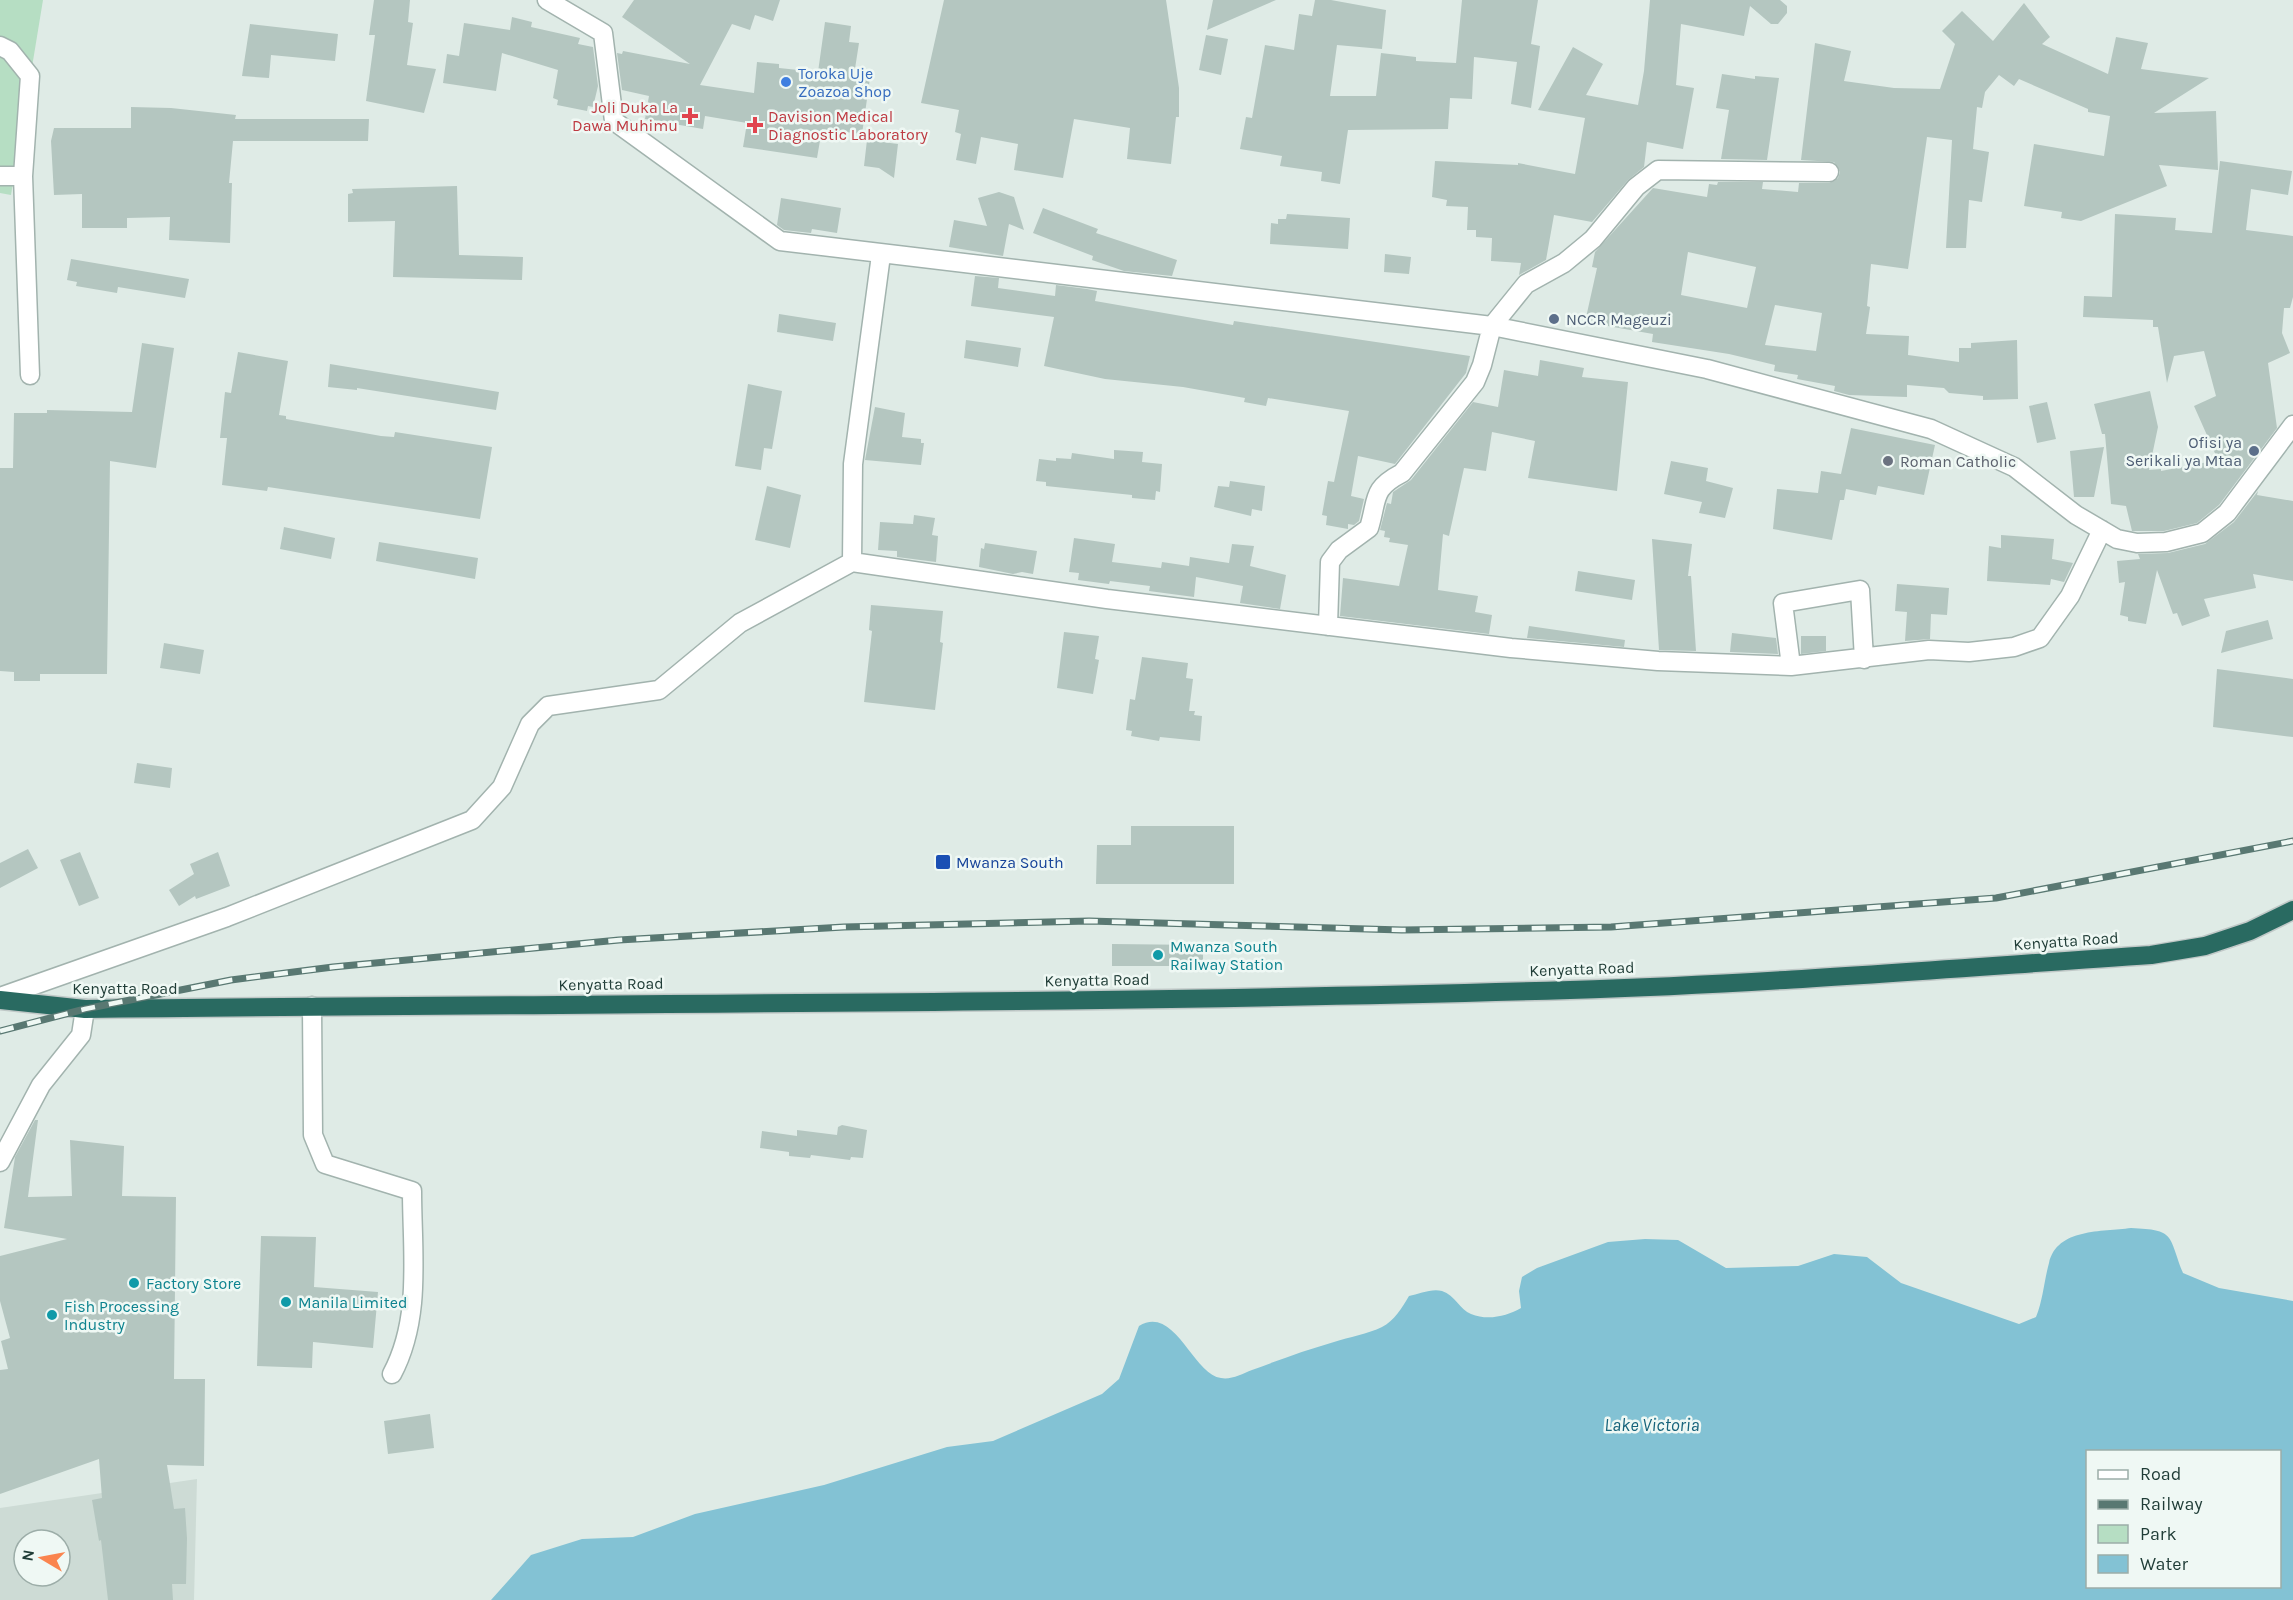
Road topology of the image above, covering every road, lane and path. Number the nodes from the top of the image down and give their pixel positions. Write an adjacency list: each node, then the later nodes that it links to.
1 (547, 0): 6 (street)
2 (0, 46): 5 (street)
3 (1829, 172): 7 (street)
4 (0, 176): 5 (street)
5 (23, 176): 8 (street)
6 (881, 255): 7 (street); 11 (street)
7 (1492, 326): 10 (street); 12 (street)
8 (30, 375)
9 (2293, 425): 10 (street)
10 (2102, 530): 13 (street)
11 (852, 562): 12 (street); 16 (street)
12 (1328, 626): 14 (street)
13 (1864, 659): 14 (street); 14 (street)
14 (1791, 666)
15 (2293, 910): 17 (highway, Kenyatta Road)
16 (0, 998): 18 (highway, Kenyatta Road)
17 (312, 1006): 18 (highway, Kenyatta Road); 20 (street)
18 (85, 1009): 19 (street)
19 (0, 1162)
20 (392, 1374)

